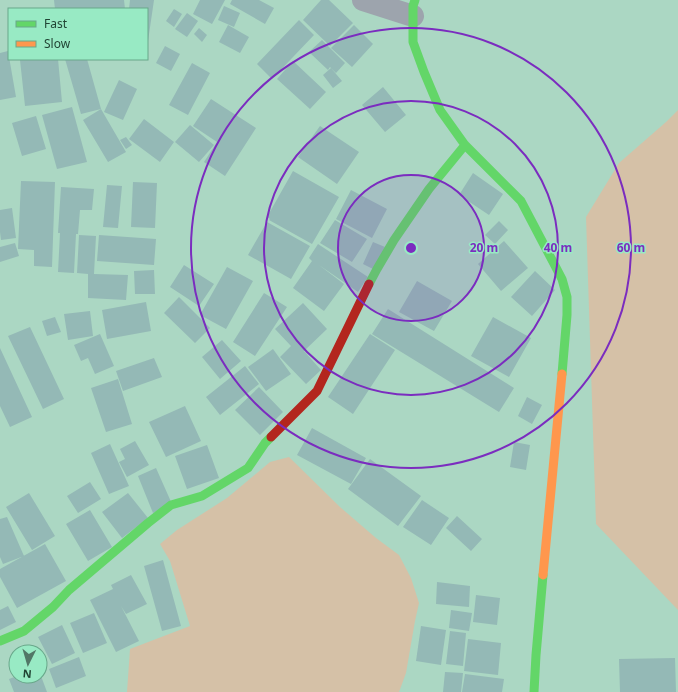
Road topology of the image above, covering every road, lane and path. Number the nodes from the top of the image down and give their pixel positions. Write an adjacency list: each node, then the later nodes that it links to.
1 (362, 0): 2 (street)
2 (414, 8): 3 (street)
3 (465, 145): 4 (street); 5 (street)
4 (0, 641)
5 (534, 692)

